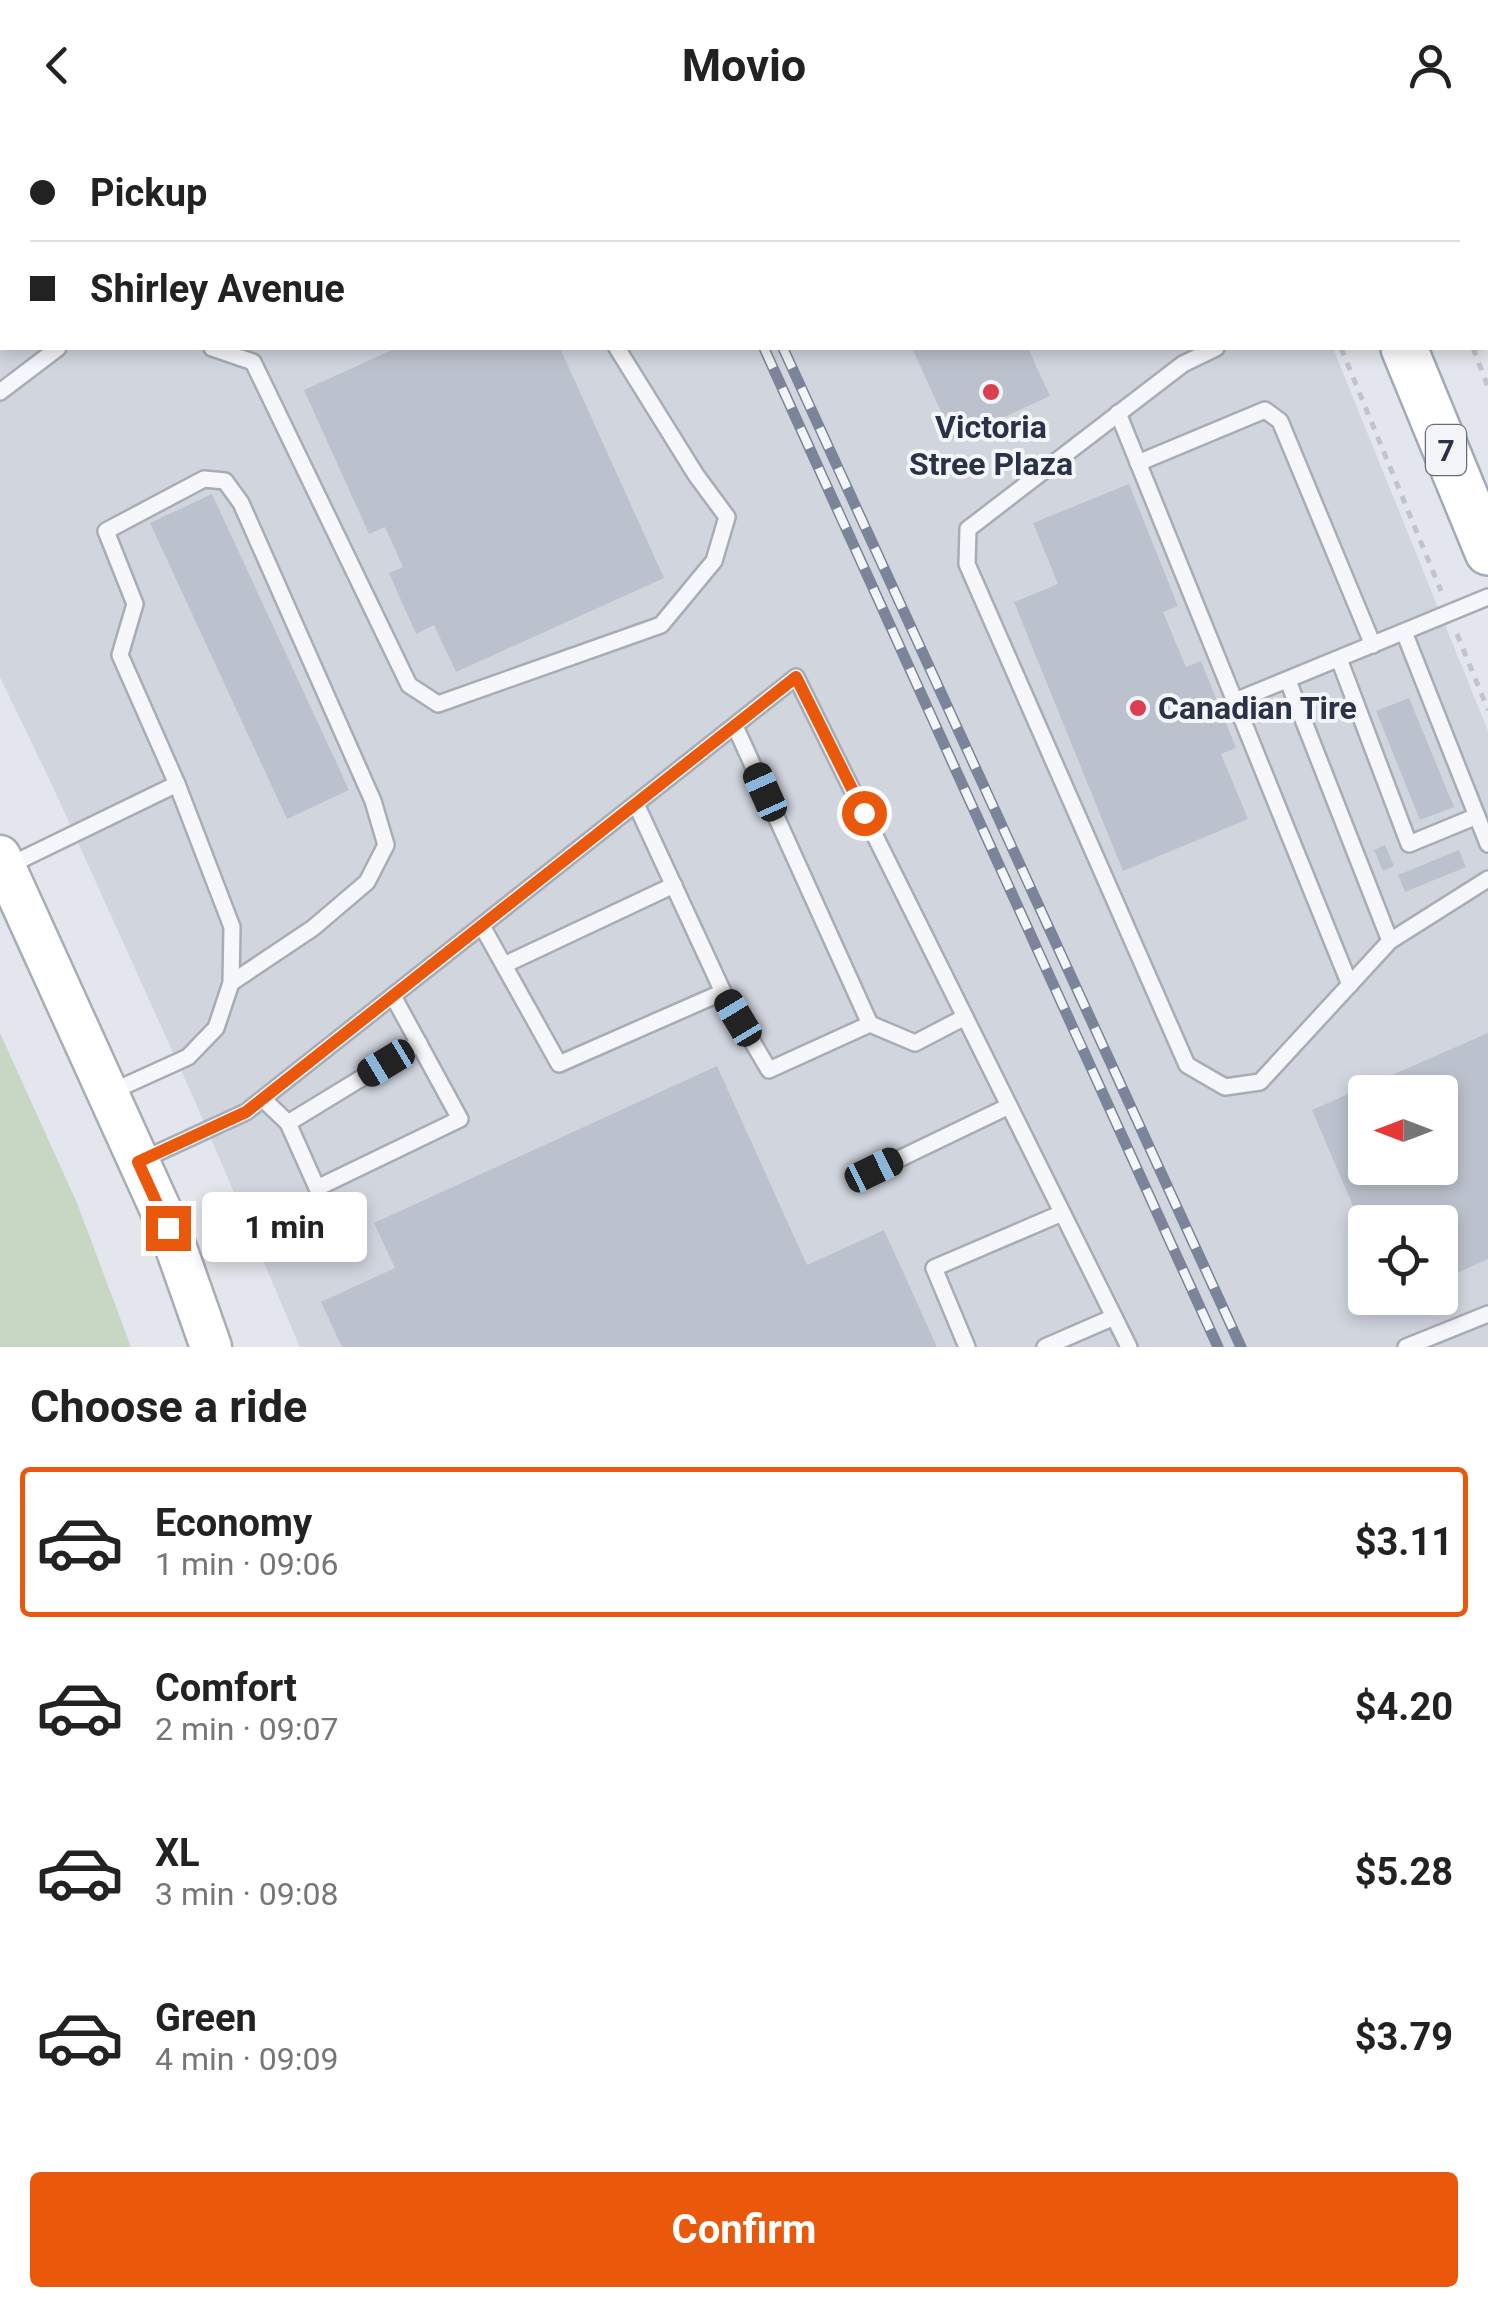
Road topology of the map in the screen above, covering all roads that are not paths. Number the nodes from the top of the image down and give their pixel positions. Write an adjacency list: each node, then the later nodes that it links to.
1 (55, 350): 6 (lane)
2 (218, 350): 3 (lane)
3 (618, 350)
4 (1212, 350): 7 (lane)
5 (1405, 350): 9 (main road, 7)
6 (0, 392)
7 (1118, 413): 8 (lane); 34 (lane)
8 (1138, 463): 12 (lane); 15 (lane)
9 (1488, 552)
10 (1488, 597): 11 (lane)
11 (1404, 632): 12 (lane); 16 (lane)
12 (1374, 645): 13 (lane)
13 (1339, 659): 14 (lane); 23 (lane)
14 (1288, 681): 15 (lane); 31 (lane)
15 (1235, 701): 34 (lane)
16 (1440, 721): 18 (lane); 19 (lane)
17 (735, 726): 24 (lane); 37 (lane); 38 (lane)
18 (1422, 728)
19 (1457, 765): 20 (lane); 25 (lane)
20 (1440, 772)
21 (176, 784): 27 (lane); 33 (lane); 33 (lane)
22 (1406, 786): 23 (lane)
23 (1390, 792): 25 (lane)
24 (636, 804): 29 (lane); 30 (lane)
25 (1477, 816): 26 (lane)
26 (1488, 844)
27 (3, 861): 40 (main road)
28 (1488, 879): 31 (lane)
29 (674, 885): 32 (lane); 35 (lane)
30 (482, 926): 32 (lane); 36 (lane)
31 (1390, 941): 34 (lane)
32 (504, 965): 35 (lane)
33 (231, 983): 40 (lane)
34 (1350, 984)
35 (722, 992): 38 (lane)
36 (393, 996): 39 (lane); 41 (lane)
37 (965, 1017): 38 (lane); 42 (lane)
38 (870, 1024)
39 (419, 1043): 43 (lane); 43 (lane)
40 (108, 1094): 44 (main road)
41 (263, 1098): 43 (lane); 44 (lane)
42 (1009, 1106): 45 (lane); 46 (lane)
43 (288, 1123)
44 (138, 1162): 49 (main road)
45 (874, 1170)
46 (1062, 1213): 48 (lane); 50 (lane)
47 (1488, 1314): 53 (lane)
48 (1114, 1317): 51 (lane); 52 (lane)
49 (211, 1347)
50 (967, 1347)
51 (1045, 1347)
52 (1128, 1347)
53 (1406, 1347)

